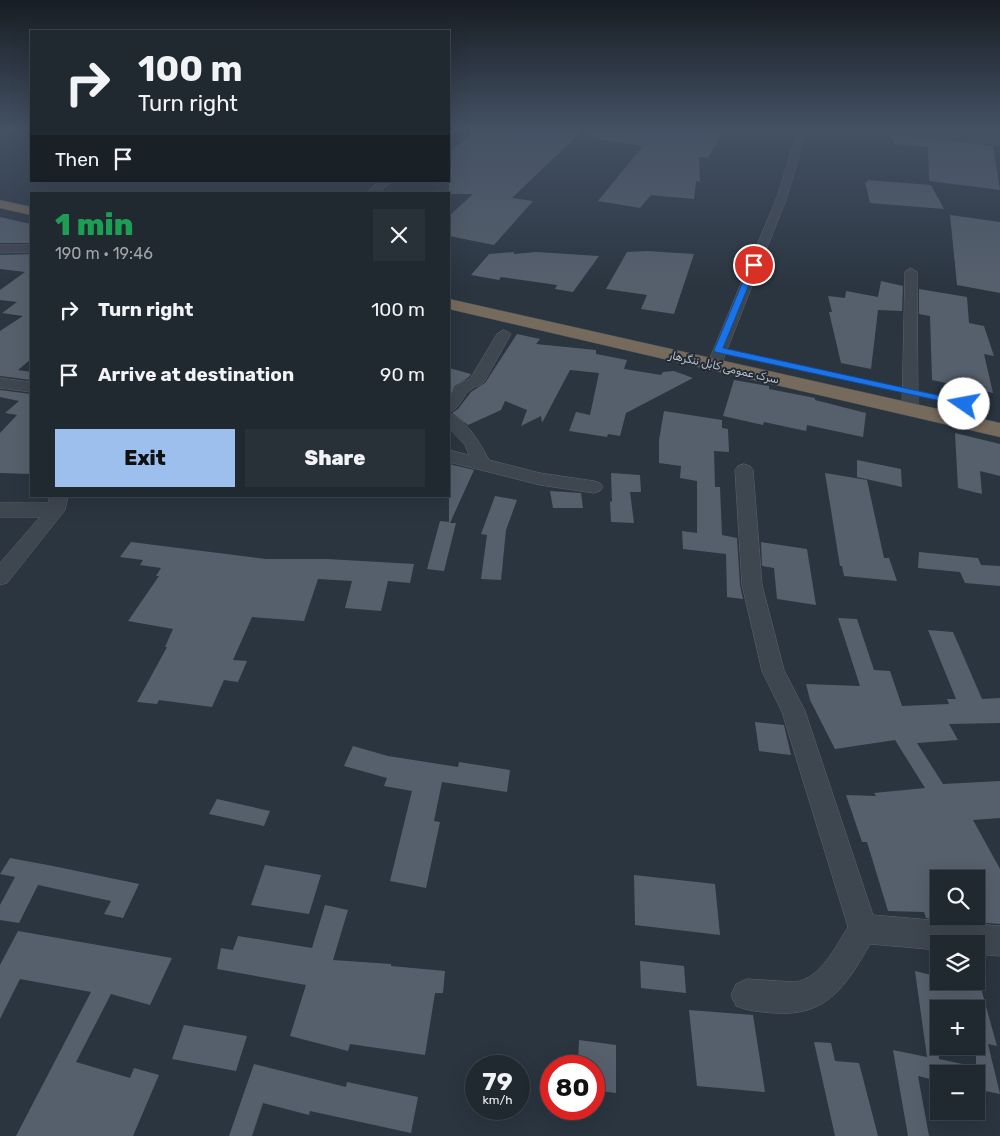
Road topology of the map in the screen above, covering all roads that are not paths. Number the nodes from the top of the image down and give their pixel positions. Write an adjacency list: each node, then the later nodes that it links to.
1 (787, 181): 14 (street)
2 (386, 182): 3 (street)
3 (373, 192)
4 (0, 194): 5 (highway)
5 (30, 200)
6 (0, 204): 7 (highway)
7 (30, 211)
8 (0, 249): 9 (street)
9 (30, 249)
10 (911, 272): 17 (street)
11 (450, 292): 14 (highway, سرک عمومی کابل ننگرهار)
12 (450, 304): 14 (highway, سرک عمومی کابل ننگرهار)
13 (504, 334): 18 (street)
14 (716, 357): 17 (highway, سرک عمومی کابل ننگرهار)
15 (0, 383): 16 (street)
16 (30, 387)
17 (910, 401): 19 (highway, سرک عمومی کابل ننگرهار); 21 (highway, سرک عمومی کابل ننگرهار)
18 (450, 406)
19 (1000, 411)
20 (450, 420): 23 (street)
21 (1000, 430)
22 (450, 456): 23 (street)
23 (482, 464): 25 (street)
24 (744, 470): 29 (street)
25 (594, 487)
26 (57, 503): 27 (street); 28 (street)
27 (0, 510)
28 (0, 577)
29 (863, 928): 30 (street); 31 (street)
30 (1000, 941)
31 (747, 995)

